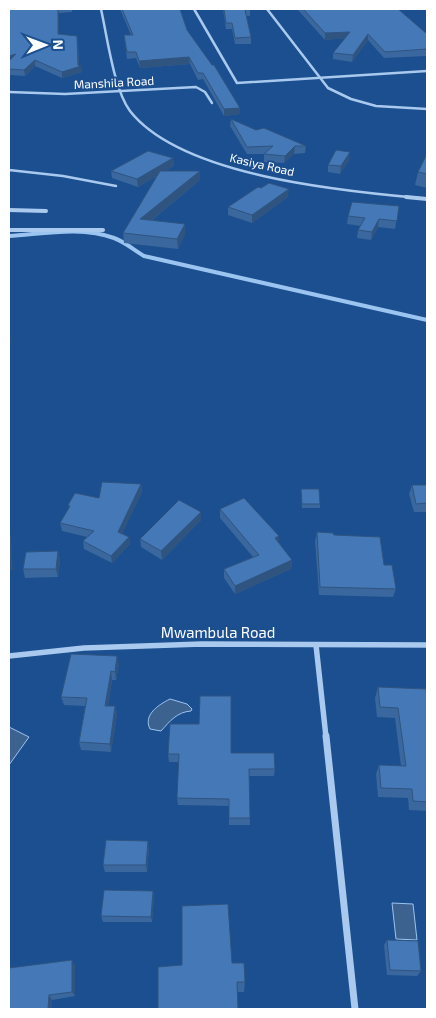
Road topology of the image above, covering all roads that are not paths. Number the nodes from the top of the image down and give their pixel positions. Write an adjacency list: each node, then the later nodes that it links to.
1 (101, 9): 6 (street, Kasiya Road)
2 (194, 9): 5 (street)
3 (267, 9): 5 (street)
4 (427, 71): 5 (street)
5 (320, 78): 9 (street)
6 (121, 91): 7 (street, Manshila Road); 8 (street, Manshila Road); 12 (street, Kasiya Road)
7 (9, 92)
8 (212, 103)
9 (427, 109)
10 (9, 170): 11 (street)
11 (116, 186)
12 (427, 199)
13 (9, 210): 14 (street)
14 (46, 211)
15 (9, 230): 16 (street)
16 (103, 230)
17 (316, 645): 18 (street, Mwambula Road); 19 (street, Mwambula Road); 20 (street)
18 (427, 645)
19 (9, 656)
20 (356, 1009)

